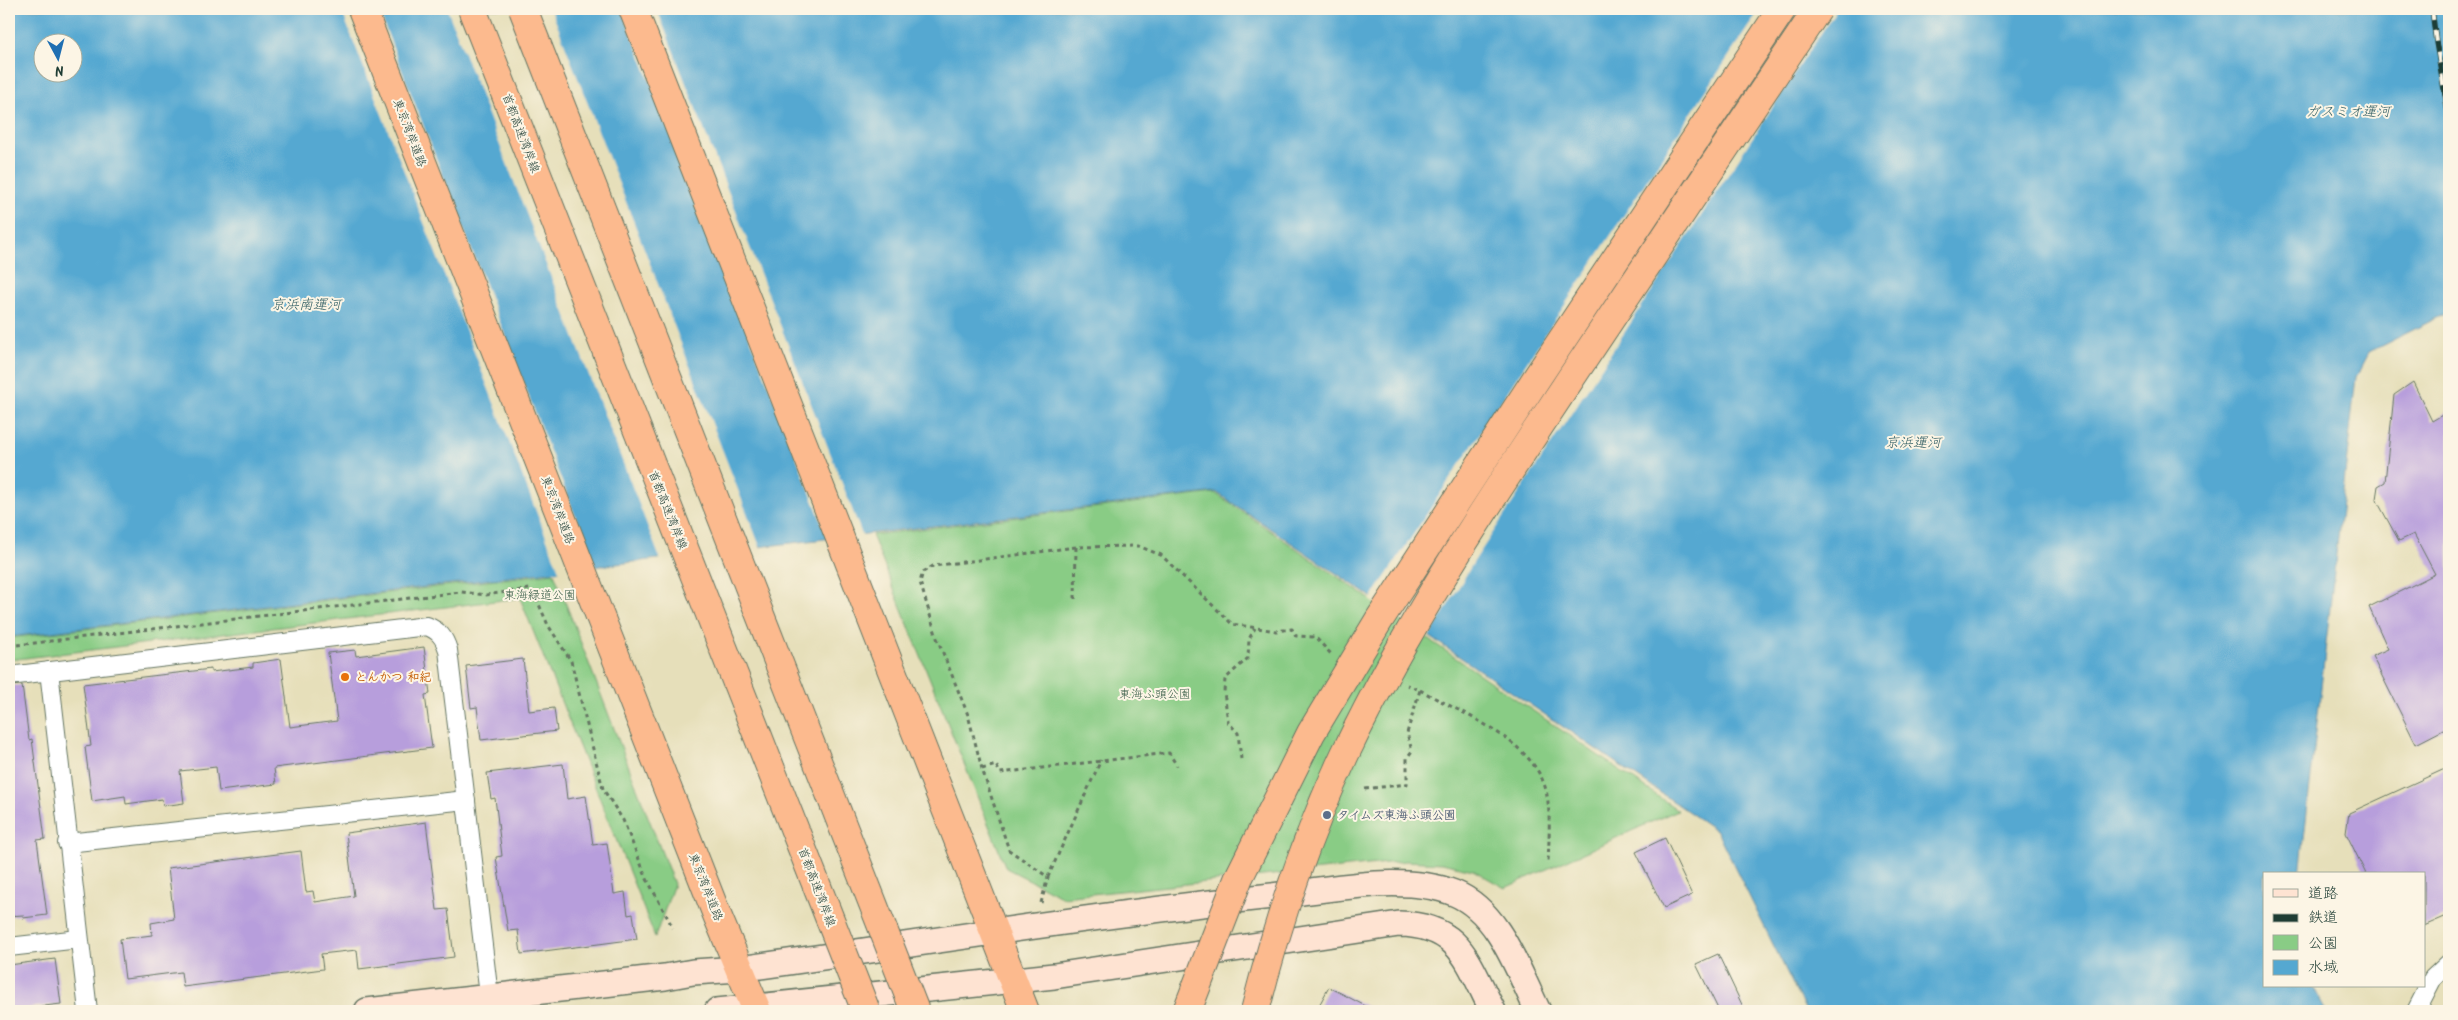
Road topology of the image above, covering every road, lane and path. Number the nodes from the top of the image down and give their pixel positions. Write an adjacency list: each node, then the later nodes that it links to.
1 (362, 9): 31 (highway, 東京湾岸道路)
2 (472, 9): 38 (highway, 首都高速湾岸線, bridge)
3 (523, 9): 39 (highway, bridge)
4 (632, 9): 27 (highway)
5 (1782, 9): 41 (highway, bridge)
6 (1818, 9): 42 (highway, bridge)
7 (1076, 547): 8 (path); 9 (path); 19 (path)
8 (1075, 599)
9 (1255, 628): 11 (path); 16 (path)
10 (9, 646): 26 (path)
11 (1334, 657)
12 (49, 671): 13 (street); 21 (street); 22 (street)
13 (9, 676)
14 (1402, 684): 15 (path)
15 (1420, 690): 20 (path); 23 (path)
16 (1242, 759)
17 (1101, 760): 18 (path); 19 (path); 24 (path)
18 (1177, 766)
19 (982, 769): 24 (path)
20 (1365, 789)
21 (466, 800): 22 (street); 33 (street)
22 (67, 844): 28 (street)
23 (1548, 862)
24 (1048, 877): 25 (path)
25 (1040, 905)
26 (673, 928)
27 (995, 933): 31 (street); 32 (highway); 44 (street)
28 (79, 939): 29 (street); 35 (street)
29 (9, 947)
30 (2449, 963): 45 (street)
31 (739, 969): 33 (street); 34 (highway, 東京湾岸道路)
32 (1014, 981): 34 (street); 40 (highway); 43 (street)
33 (489, 996): 36 (street)
34 (756, 1008): 37 (street)
35 (88, 1011)
36 (366, 1011)
37 (717, 1011)
38 (866, 1011)
39 (915, 1011)
40 (1025, 1011)
41 (1188, 1011)
42 (1255, 1011)
43 (1493, 1011)
44 (1538, 1011)
45 (2416, 1011)

